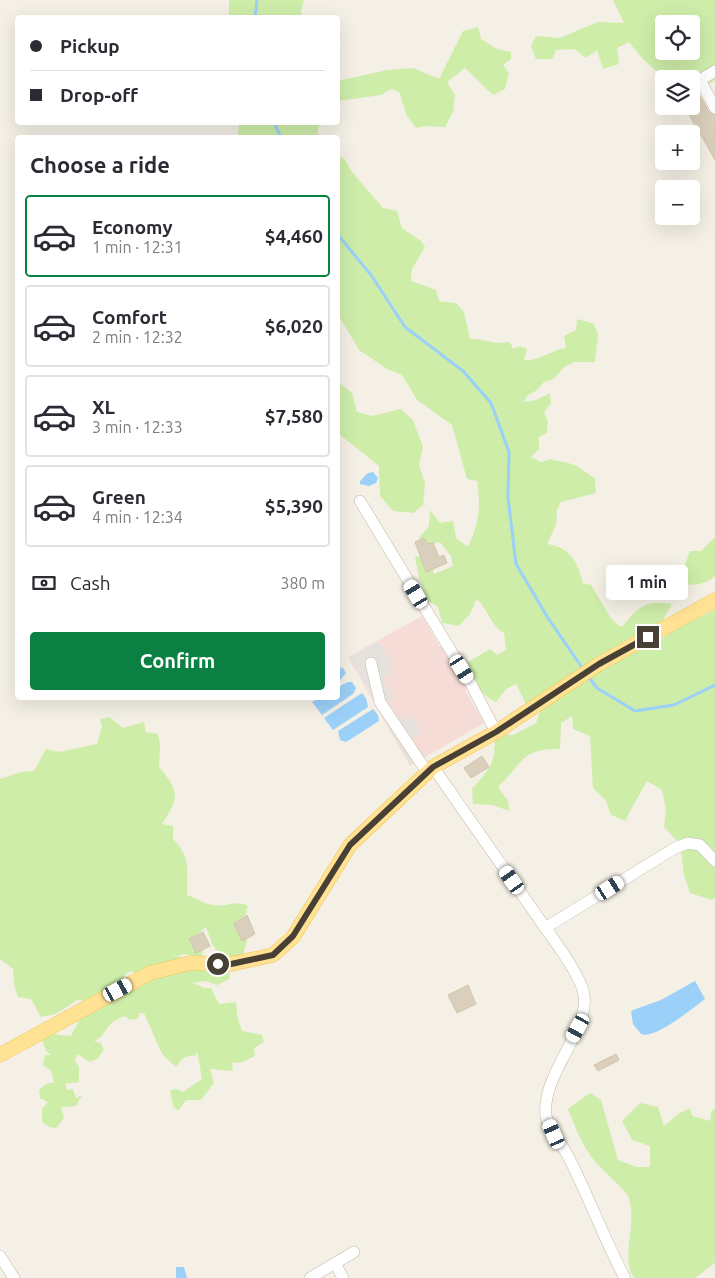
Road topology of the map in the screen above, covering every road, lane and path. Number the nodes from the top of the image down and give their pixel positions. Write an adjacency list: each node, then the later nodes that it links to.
1 (715, 72): 2 (street)
2 (715, 108)
3 (360, 501): 6 (street)
4 (715, 600): 6 (main road)
5 (372, 663): 7 (street)
6 (496, 732): 7 (main road)
7 (430, 770): 9 (street); 10 (main road)
8 (715, 861): 9 (street)
9 (545, 928): 17 (street)
10 (0, 1055)
11 (354, 1252): 13 (street)
12 (0, 1256): 14 (street)
13 (335, 1263): 15 (street); 16 (street)
14 (14, 1278)
15 (310, 1278)
16 (344, 1278)
17 (625, 1278)

